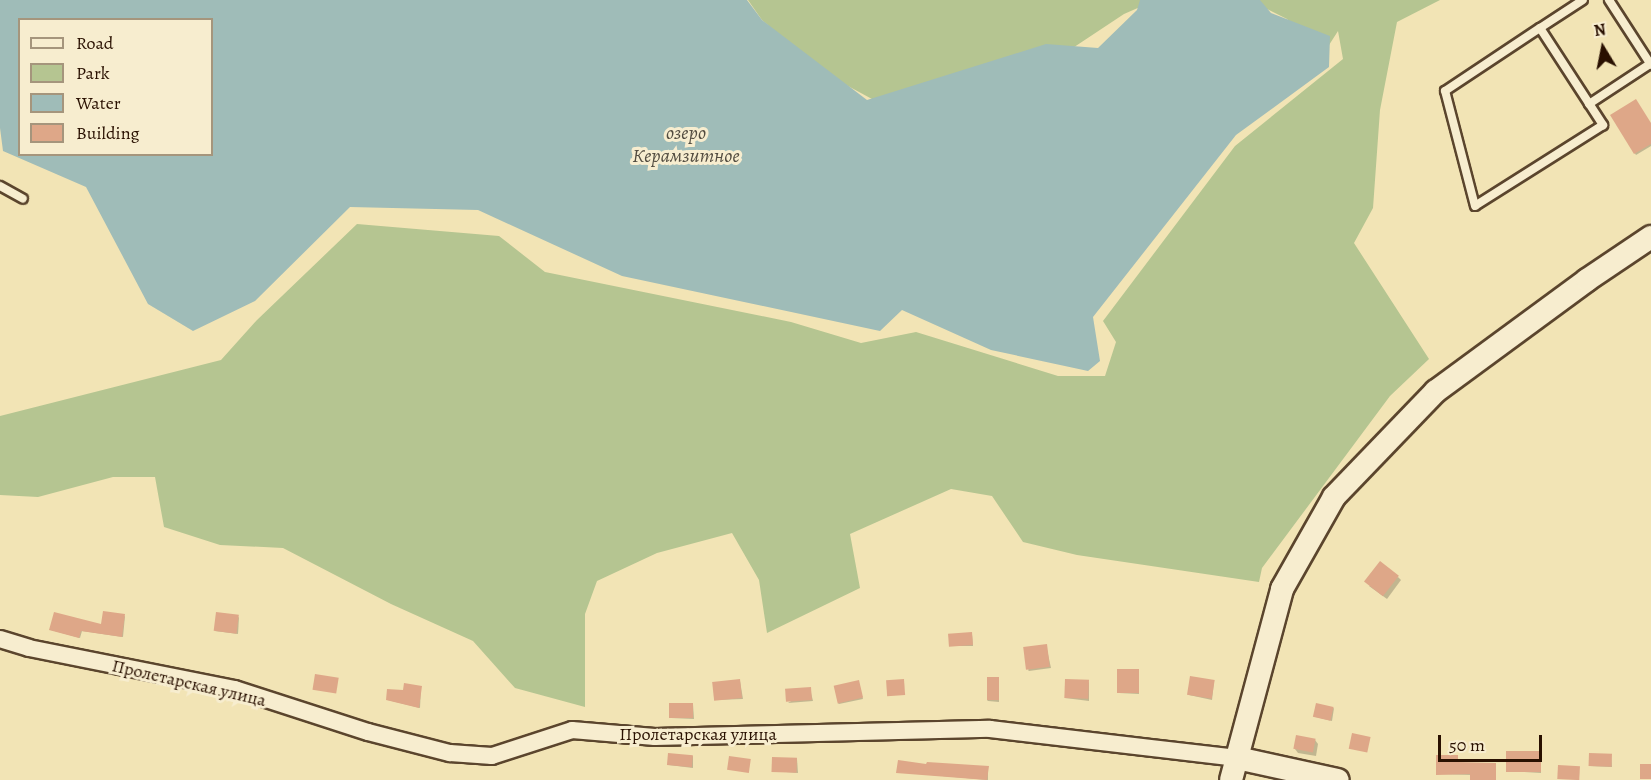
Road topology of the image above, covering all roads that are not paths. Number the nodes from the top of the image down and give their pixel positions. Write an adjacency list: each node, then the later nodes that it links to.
1 (1583, 0): 3 (lane)
2 (1609, 0): 4 (lane)
3 (1540, 28): 5 (lane); 5 (lane)
4 (1651, 64): 5 (lane)
5 (1589, 104)
6 (0, 186): 7 (lane)
7 (23, 199)
8 (1651, 237): 10 (street)
9 (0, 639): 10 (street, Пролетарская улица)
10 (1237, 758): 11 (street); 12 (street, Пролетарская улица)
11 (1231, 780)
12 (1338, 780)

